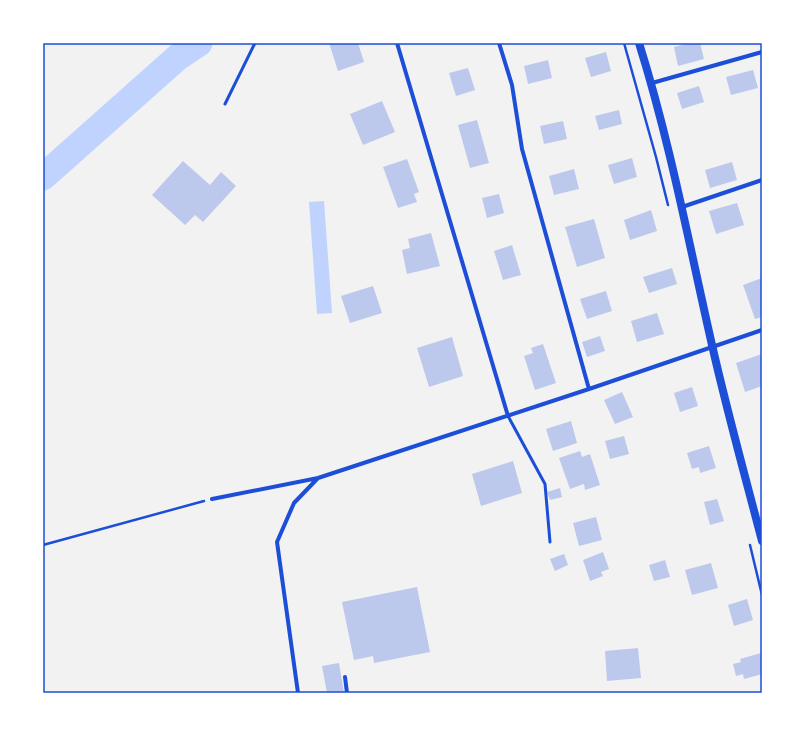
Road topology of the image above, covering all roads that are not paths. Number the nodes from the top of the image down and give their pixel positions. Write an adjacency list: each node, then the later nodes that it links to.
1 (255, 43): 7 (lane)
2 (397, 43): 13 (street)
3 (499, 43): 12 (street)
4 (639, 43): 6 (main road)
5 (762, 52): 6 (street)
6 (652, 83): 9 (main road)
7 (225, 104)
8 (762, 180): 9 (street)
9 (682, 207): 11 (main road)
10 (762, 330): 11 (street)
11 (712, 347): 12 (street); 16 (main road)
12 (589, 389): 13 (street)
13 (508, 416): 14 (street); 17 (lane)
14 (318, 478): 15 (street); 19 (street)
15 (212, 499)
16 (762, 541)
17 (550, 542)
18 (345, 678): 20 (street)
19 (298, 693)
20 (347, 693)

